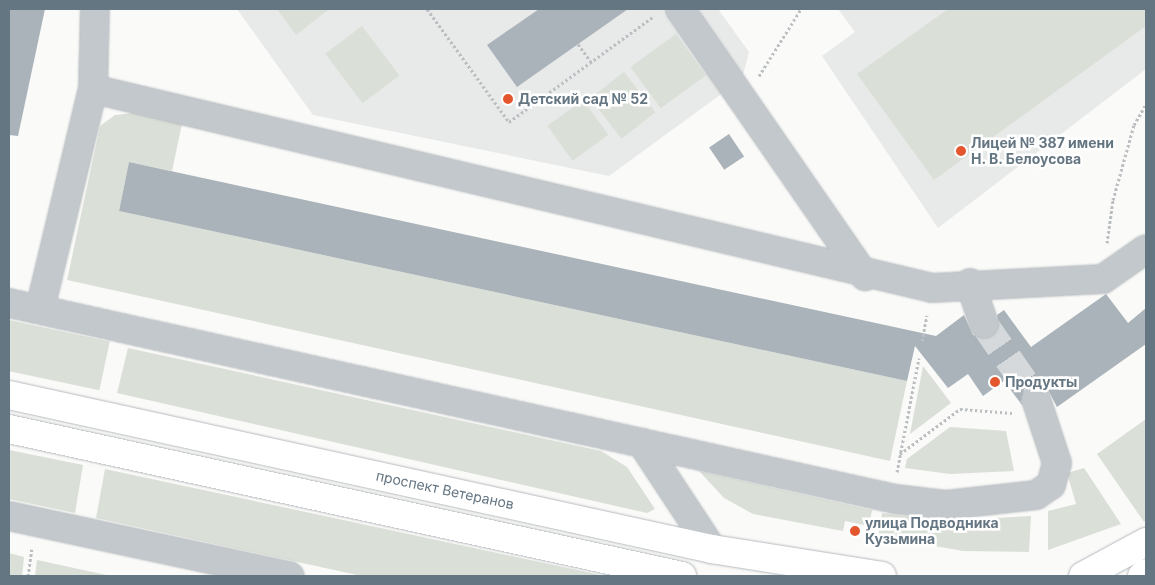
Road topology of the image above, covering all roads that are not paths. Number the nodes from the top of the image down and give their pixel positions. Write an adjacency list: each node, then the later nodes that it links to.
1 (95, 9): 3 (street)
2 (668, 11): 5 (street)
3 (93, 90): 5 (street); 8 (street)
4 (1146, 250): 6 (street)
5 (865, 276): 6 (street)
6 (970, 283): 9 (street)
7 (9, 304): 8 (street)
8 (40, 309): 13 (street)
9 (984, 324)
10 (9, 395): 16 (main road, проспект Ветеранов)
11 (1039, 407): 13 (street)
12 (9, 430): 20 (main road)
13 (642, 443): 16 (street)
14 (9, 516): 17 (street)
15 (1146, 542): 22 (main road)
16 (712, 549): 21 (main road, проспект Ветеранов)
17 (258, 573): 19 (street)
18 (1146, 573): 23 (main road)
19 (290, 576)
20 (682, 576)
21 (882, 576)
22 (1087, 576)
23 (1142, 576)

